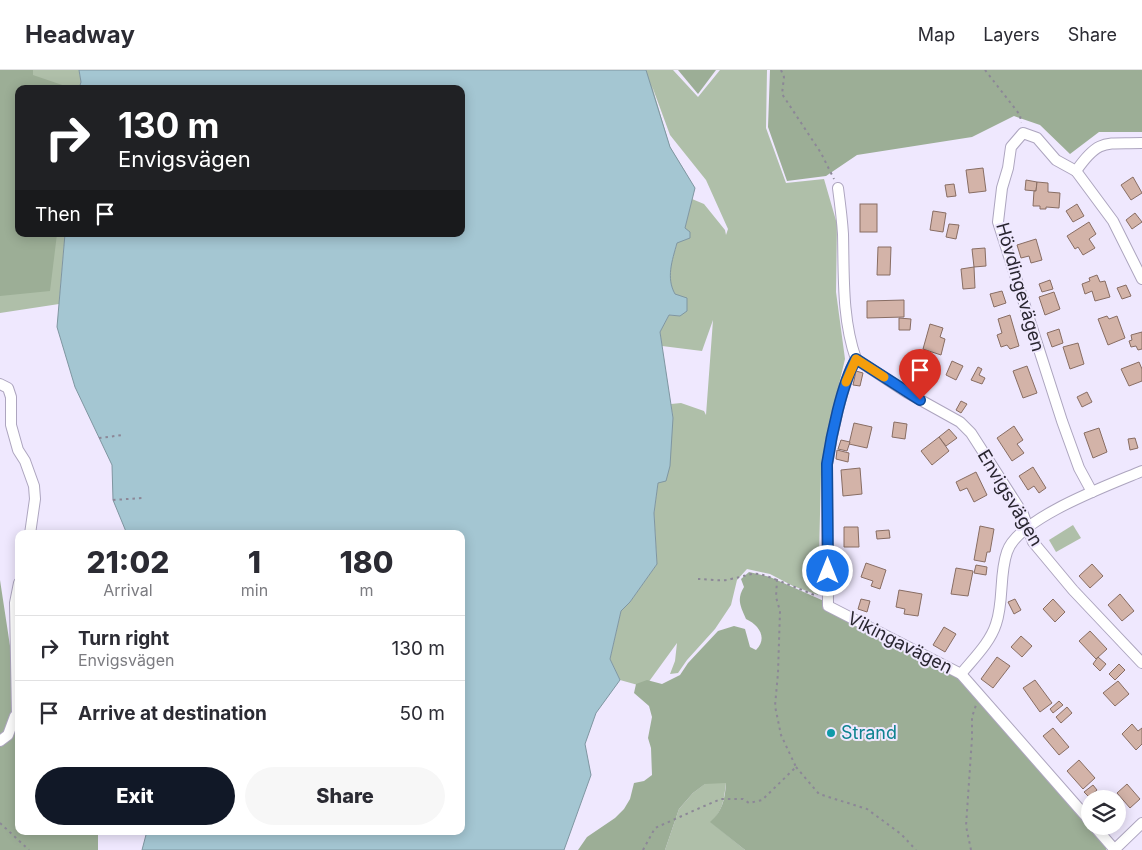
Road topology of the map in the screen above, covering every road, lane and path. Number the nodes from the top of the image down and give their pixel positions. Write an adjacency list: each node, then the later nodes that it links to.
1 (781, 70): 6 (path)
2 (985, 70): 3 (path)
3 (1023, 132): 5 (street); 13 (street, Hövdingevägen)
4 (1142, 143): 5 (street)
5 (1076, 171): 7 (street)
6 (838, 188): 8 (street)
7 (1142, 279)
8 (856, 359): 16 (street, Envigsvägen); 20 (street, Vikingavägen)
9 (0, 384): 17 (street)
10 (123, 435): 11 (path)
11 (99, 438)
12 (1142, 471): 13 (street)
13 (1092, 492): 16 (street)
14 (142, 498): 15 (path)
15 (113, 500)
16 (1027, 526): 21 (street, Envigsvägen); 22 (street)
17 (31, 530)
18 (698, 579): 19 (path)
19 (777, 580): 20 (path); 26 (path)
20 (828, 602): 22 (street, Vikingavägen)
21 (1142, 663)
22 (961, 674): 23 (street, Vikingavägen)
23 (979, 696): 27 (street, Vikingavägen); 34 (path)
24 (15, 717): 25 (street)
25 (0, 741)
26 (796, 767): 32 (path); 33 (path)
27 (1081, 811)
28 (0, 823): 31 (path)
29 (1142, 823): 35 (street)
30 (1102, 835): 35 (street)
31 (29, 850)
32 (642, 850)
33 (916, 850)
34 (971, 850)
35 (1115, 850)

